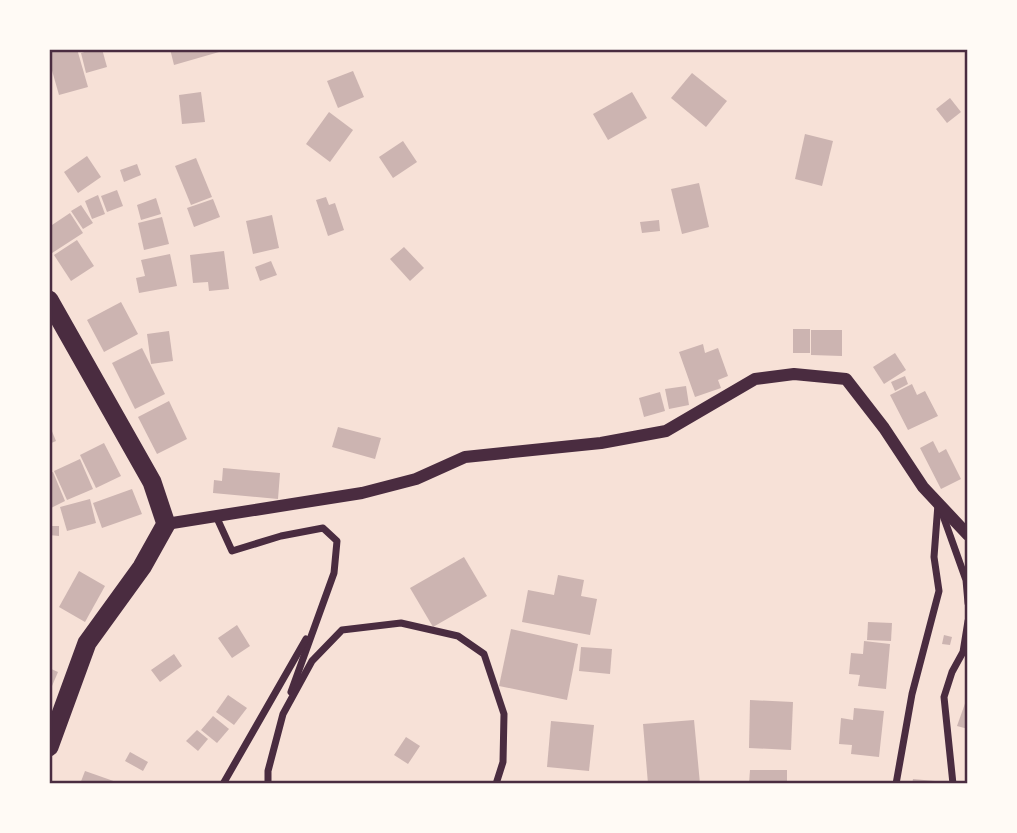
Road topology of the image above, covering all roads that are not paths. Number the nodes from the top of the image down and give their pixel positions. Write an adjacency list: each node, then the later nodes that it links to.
1 (49, 300): 4 (highway)
2 (938, 503): 3 (street); 5 (street); 6 (street); 14 (street)
3 (216, 515): 4 (street); 7 (street)
4 (166, 524): 10 (highway)
5 (968, 535)
6 (968, 603)
7 (317, 621): 9 (street); 11 (street)
8 (968, 621): 15 (street)
9 (283, 713): 12 (street); 13 (street)
10 (49, 747)
11 (223, 784)
12 (268, 784)
13 (496, 784)
14 (896, 784)
15 (953, 784)

